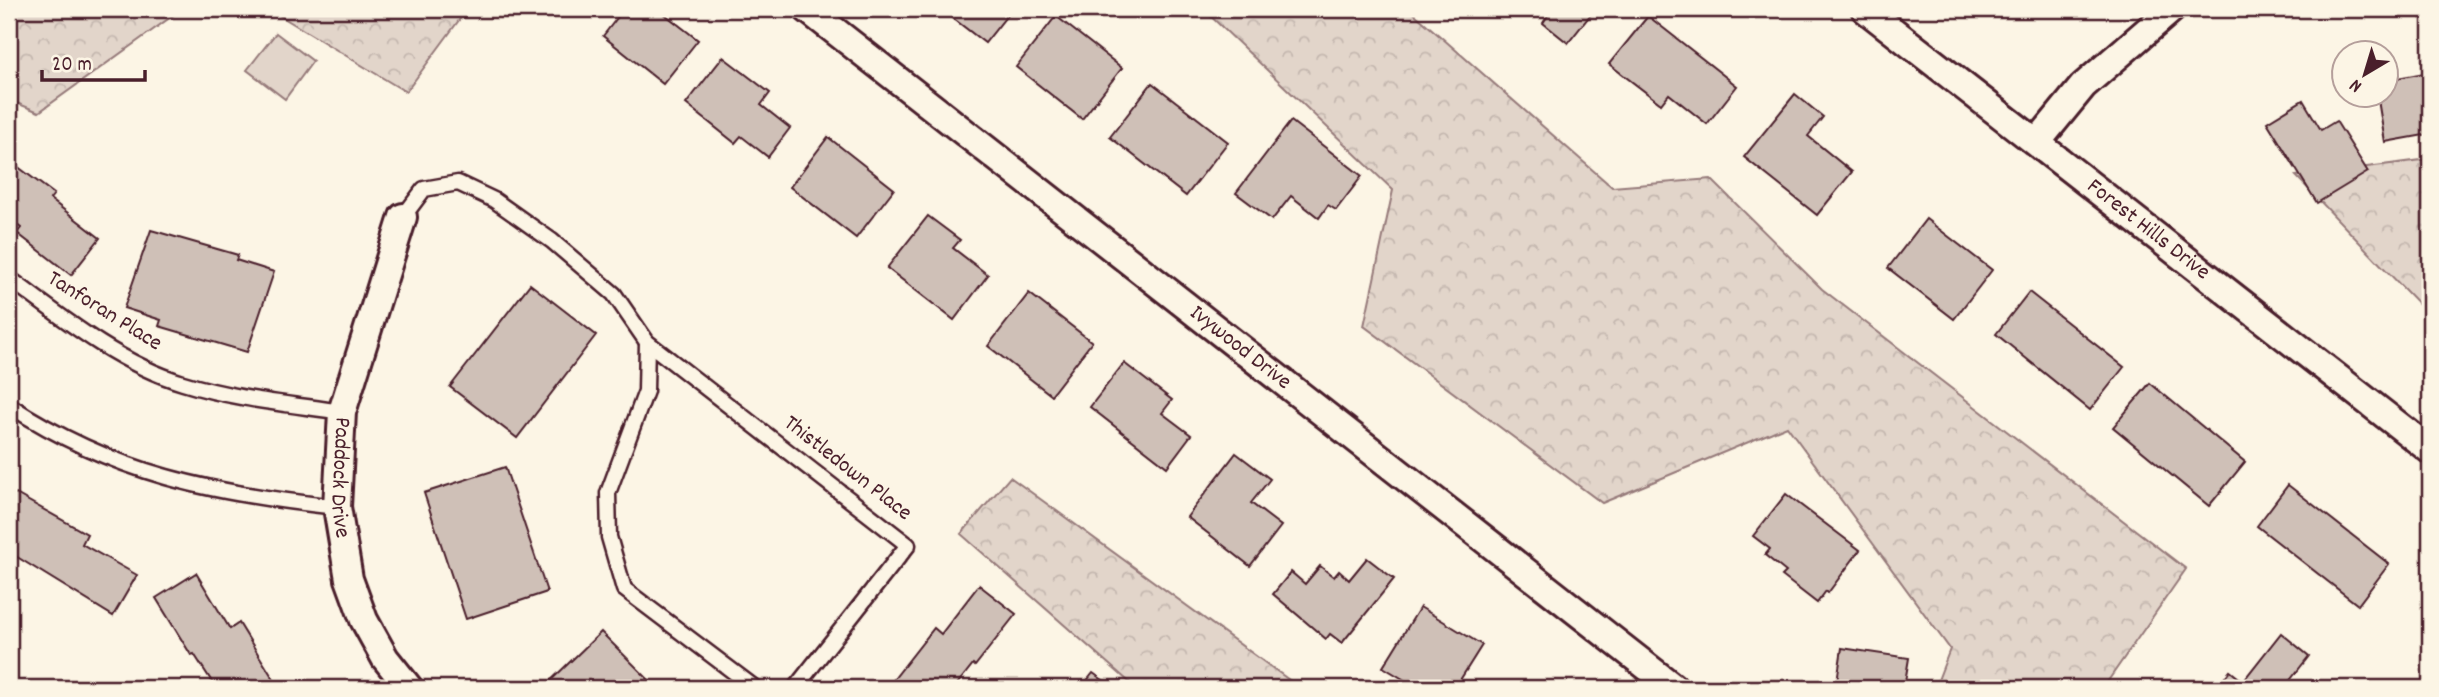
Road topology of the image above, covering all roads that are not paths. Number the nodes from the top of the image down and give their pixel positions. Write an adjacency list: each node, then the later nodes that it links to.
1 (807, 9): 12 (street, Ivywood Drive)
2 (1865, 9): 4 (street, Forest Hills Drive)
3 (2172, 9): 4 (street)
4 (2038, 141): 10 (street, Forest Hills Drive)
5 (403, 217): 7 (lane, Thistledown Place); 9 (street, Paddock Drive)
6 (9, 278): 9 (lane, Tanforan Place)
7 (647, 342): 14 (lane); 15 (lane, Thistledown Place)
8 (9, 405): 11 (lane)
9 (341, 412): 11 (street, Paddock Drive)
10 (2430, 450)
11 (337, 507): 13 (street, Paddock Drive)
12 (1673, 687)
13 (409, 688)
14 (755, 688)
15 (794, 688)

